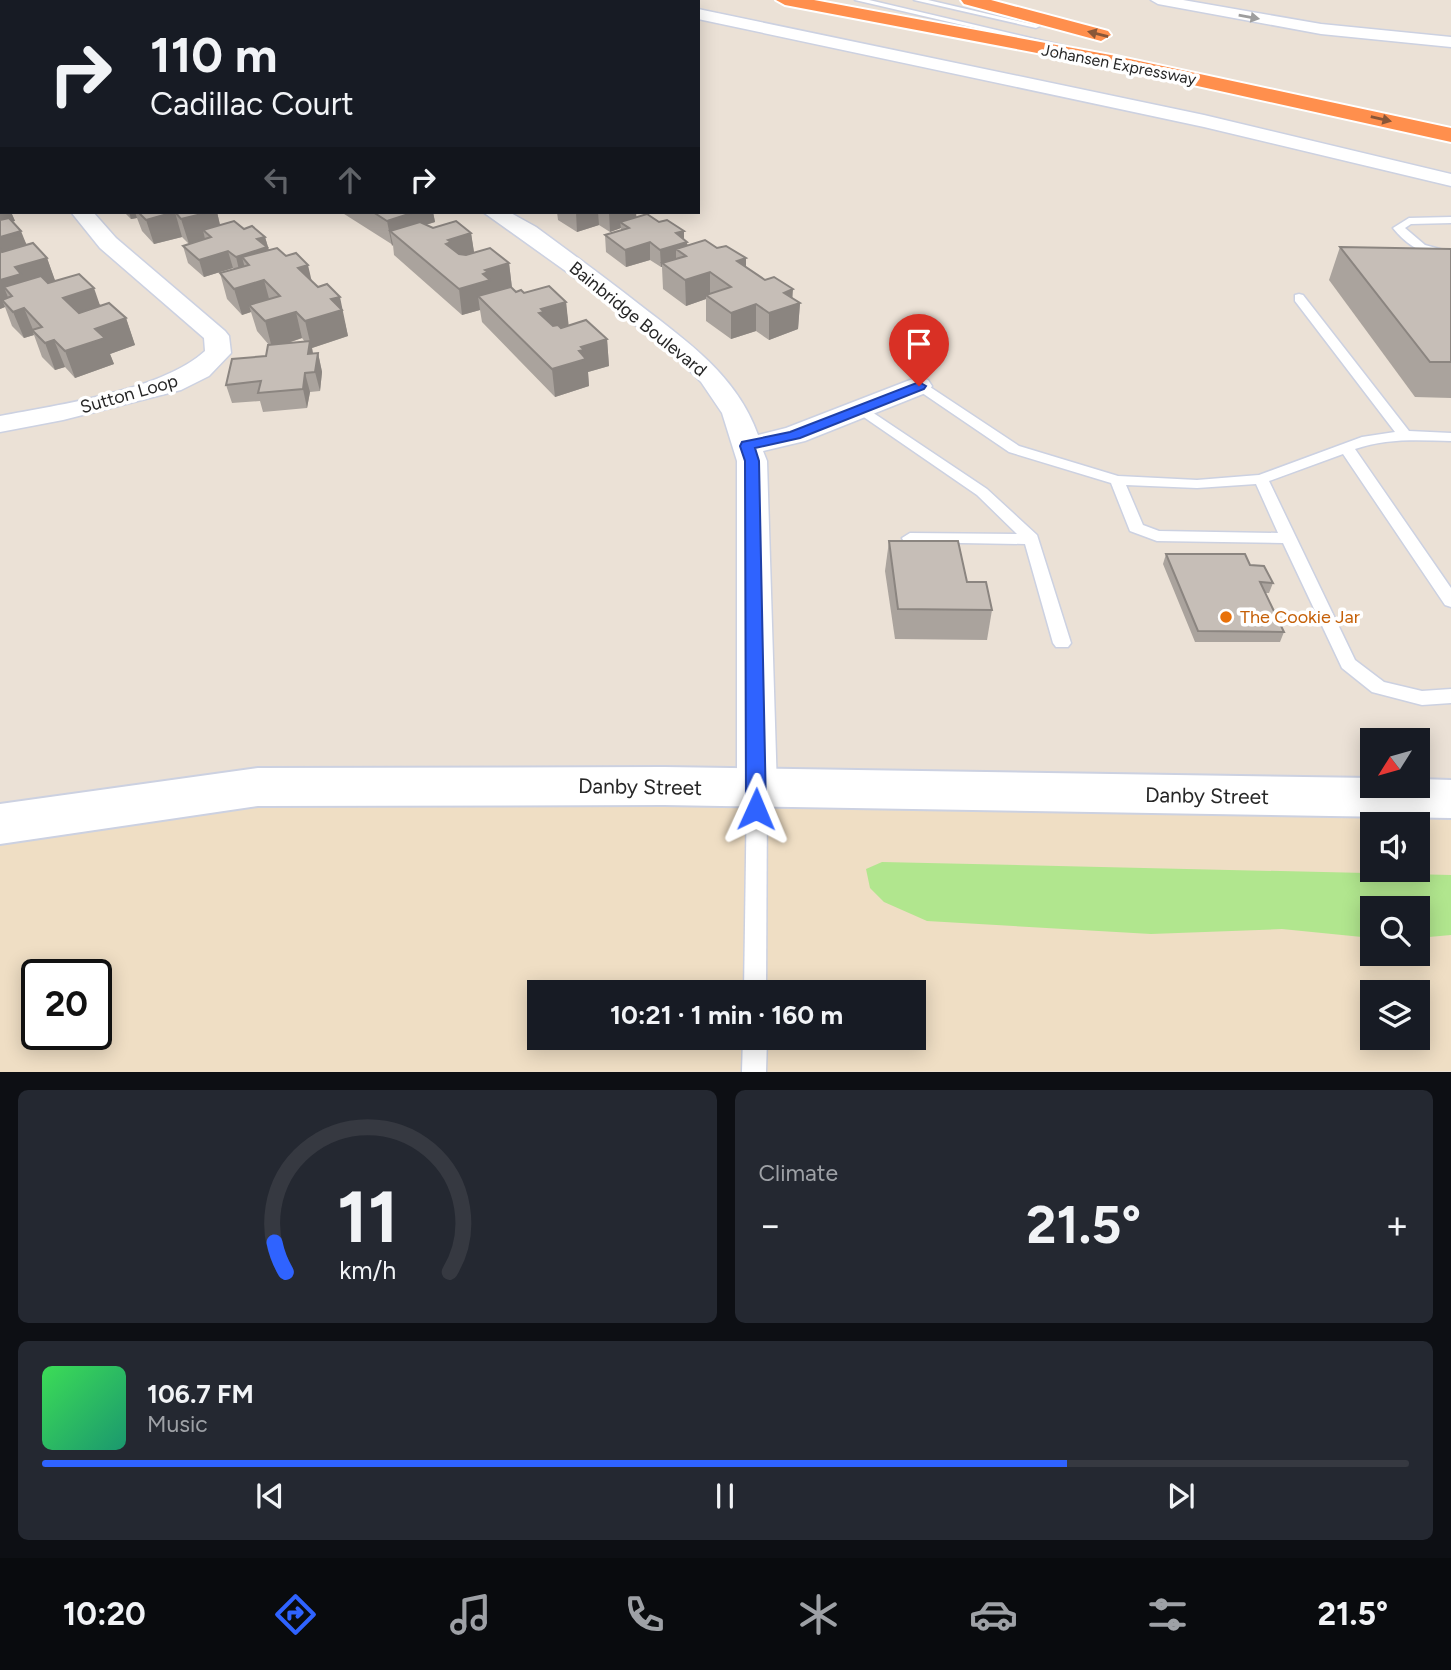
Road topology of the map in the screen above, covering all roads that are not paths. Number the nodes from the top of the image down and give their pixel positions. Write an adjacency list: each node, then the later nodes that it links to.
1 (785, 0): 13 (highway, Johansen Expressway)
2 (859, 0): 13 (lane)
3 (918, 0): 7 (lane)
4 (956, 0): 7 (lane)
5 (971, 0): 11 (highway, Johansen Expressway, one-way to 5)
6 (1158, 0): 12 (street, one-way to 12)
7 (941, 5): 10 (lane)
8 (1330, 13): 12 (street)
9 (700, 14): 15 (street)
10 (1036, 26)
11 (1119, 40)
12 (1451, 42)
13 (1338, 110): 14 (highway, Johansen Expressway, one-way to 14)
14 (1451, 135)
15 (1451, 180)
16 (84, 214): 23 (street, Sutton Loop)
17 (497, 214): 26 (street, Bainbridge Boulevard)
18 (1451, 220): 19 (lane)
19 (1451, 255)
20 (1299, 298): 24 (lane)
21 (919, 386): 22 (street); 29 (lane)
22 (860, 408): 26 (street); 32 (lane)
23 (0, 424)
24 (1405, 435): 25 (lane); 27 (lane)
25 (1451, 437)
26 (747, 446): 36 (street, Bainbridge Boulevard)
27 (1346, 447): 28 (lane); 33 (lane)
28 (1261, 479): 29 (lane); 31 (lane)
29 (1117, 480): 31 (lane)
30 (909, 538): 32 (lane)
31 (1287, 538): 35 (lane)
32 (1031, 539): 34 (lane)
33 (1451, 601)
34 (1062, 643)
35 (1451, 696)
36 (757, 789): 37 (street, Danby Street); 38 (street, Danby Street); 39 (lane)
37 (1451, 799)
38 (0, 824)
39 (755, 980)
40 (754, 1050): 41 (lane)
41 (754, 1072)

